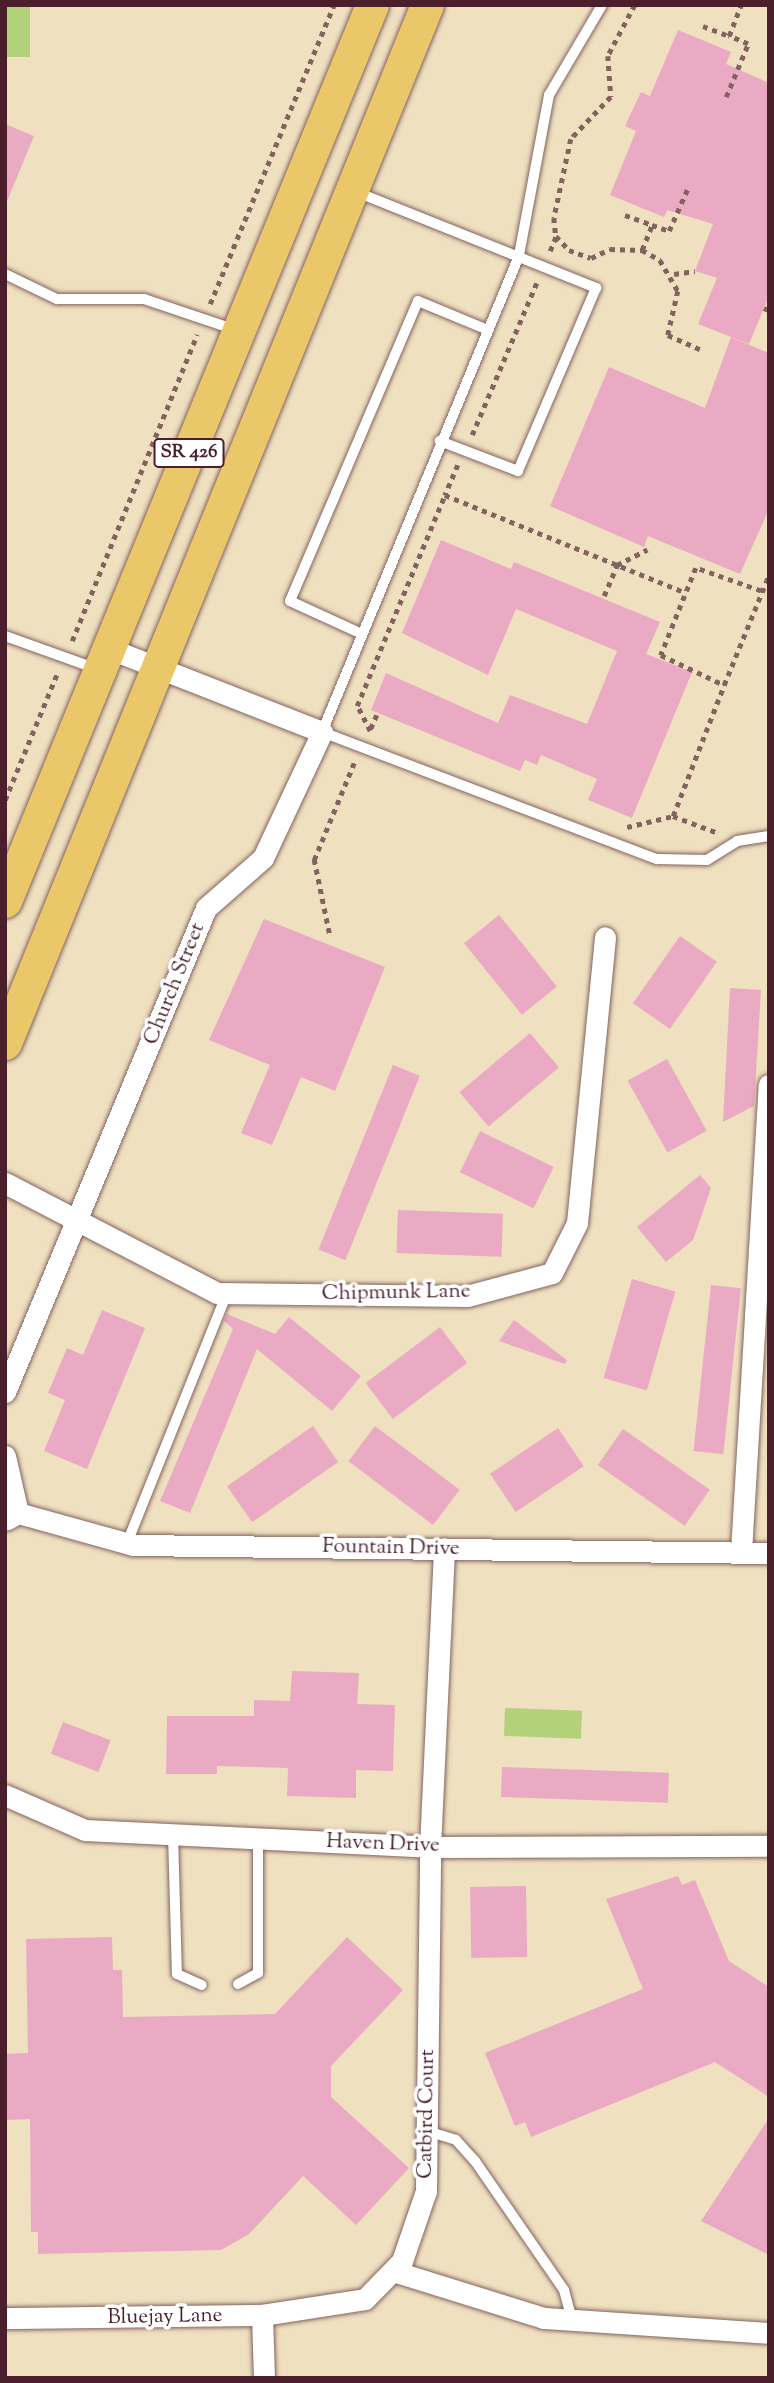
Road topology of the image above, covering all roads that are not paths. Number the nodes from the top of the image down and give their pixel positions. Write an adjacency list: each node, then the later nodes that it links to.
1 (372, 5): 8 (main road, SR 426)
2 (427, 5): 4 (main road, SR 426)
3 (602, 5): 5 (lane)
4 (351, 190): 5 (lane); 13 (main road, SR 426)
5 (519, 256): 7 (lane); 9 (lane)
6 (5, 274): 8 (lane)
7 (488, 330): 9 (lane); 10 (lane)
8 (239, 331): 12 (main road, SR 426)
9 (440, 441): 10 (lane)
10 (362, 634): 14 (lane)
11 (5, 636): 12 (lane)
12 (104, 659): 13 (street); 16 (main road, SR 426)
13 (156, 668): 14 (street); 19 (main road, SR 426)
14 (322, 732): 15 (lane); 22 (street, Church Street)
15 (769, 836)
16 (13, 862): 17 (main road, SR 426)
17 (5, 901)
18 (604, 937): 23 (street, Chipmunk Lane)
19 (5, 1043)
20 (769, 1085): 29 (street)
21 (5, 1183): 22 (street, Chipmunk Lane)
22 (80, 1217): 23 (street, Chipmunk Lane); 24 (street, Church Street)
23 (227, 1293): 27 (lane)
24 (5, 1391)
25 (5, 1456): 26 (street)
26 (12, 1516): 27 (street, Fountain Drive)
27 (127, 1543): 28 (street, Fountain Drive)
28 (444, 1548): 29 (street, Fountain Drive); 34 (street, Catbird Court)
29 (741, 1552): 30 (street, Fountain Drive)
30 (769, 1553)
31 (7, 1804): 32 (street, Haven Drive)
32 (173, 1834): 33 (street, Haven Drive); 37 (lane)
33 (258, 1838): 34 (street, Haven Drive); 36 (lane)
34 (430, 1847): 35 (street, Haven Drive); 38 (street, Catbird Court)
35 (767, 1850)
36 (238, 1984)
37 (202, 1985)
38 (427, 2131): 39 (street, Catbird Court); 42 (lane)
39 (393, 2271): 40 (street, Catbird Court); 42 (street)
40 (262, 2315): 41 (street, Bluejay Lane); 44 (street)
41 (5, 2318)
42 (572, 2320): 43 (street)
43 (769, 2333)
44 (264, 2378)

